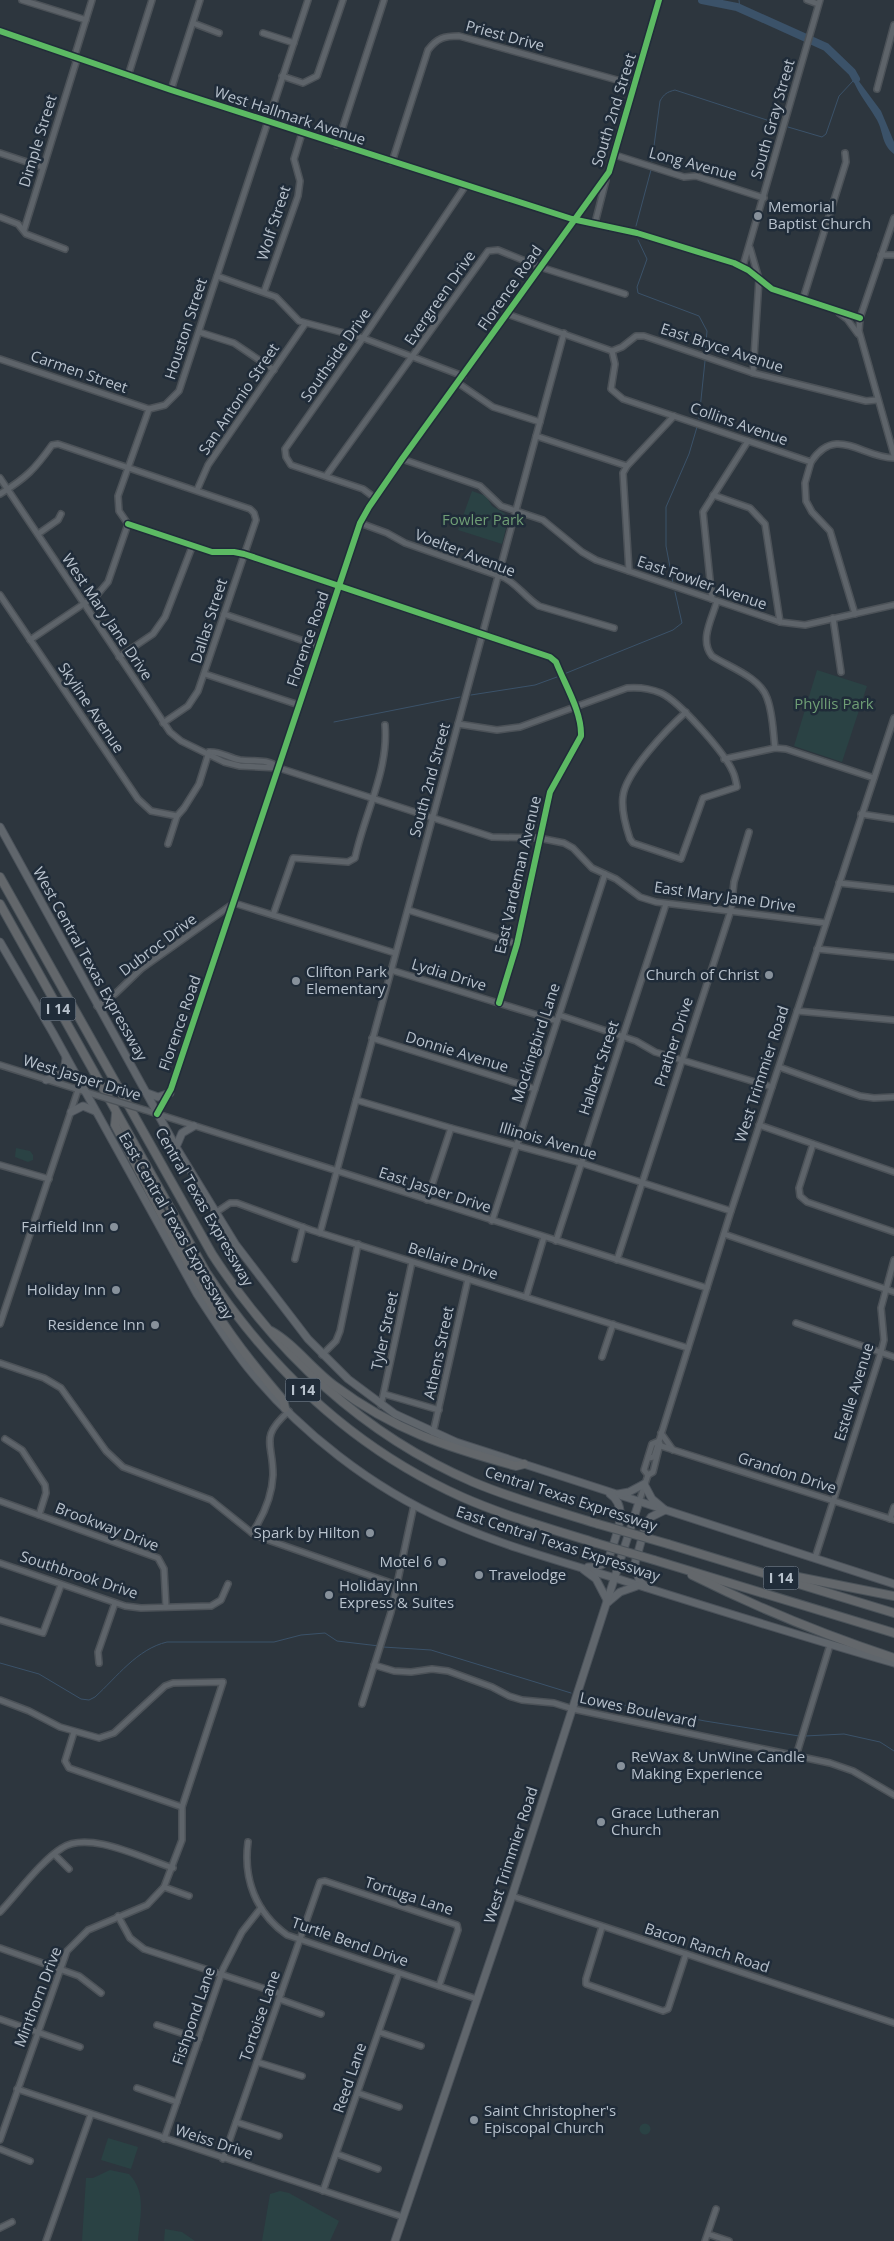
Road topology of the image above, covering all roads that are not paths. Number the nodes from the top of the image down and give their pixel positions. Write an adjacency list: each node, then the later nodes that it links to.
1 (22, 0): 11 (street)
2 (92, 0): 11 (street, Dimple Street)
3 (152, 0): 19 (street)
4 (200, 0): 12 (street)
5 (307, 0): 17 (street, Houston Street)
6 (342, 0): 20 (street)
7 (384, 0): 26 (street)
8 (659, 0): 21 (street, South 2nd Street)
9 (807, 0): 10 (street)
10 (819, 2): 34 (street, South Gray Street)
11 (86, 20): 18 (street, Dimple Street)
12 (192, 23): 15 (street); 23 (street)
13 (894, 25): 22 (street)
14 (0, 31): 18 (street, West Hallmark Avenue)
15 (219, 33)
16 (263, 33): 17 (street)
17 (294, 43): 20 (street, Houston Street)
18 (76, 58): 19 (street, West Hallmark Avenue); 31 (street, Dimple Street)
19 (128, 76): 23 (street, West Hallmark Avenue)
20 (282, 76): 24 (street, Houston Street)
21 (635, 85): 29 (street, South 2nd Street); 30 (street, Priest Drive)
22 (877, 89)
23 (171, 90): 24 (street, West Hallmark Avenue)
24 (268, 122): 25 (street, West Hallmark Avenue); 46 (street, Houston Street)
25 (302, 133): 26 (street, West Hallmark Avenue); 48 (street, Wolf Street)
26 (337, 145): 30 (street, West Hallmark Avenue)
27 (0, 153): 31 (street)
28 (845, 153): 50 (street)
29 (615, 155): 32 (street, South 2nd Street); 34 (street, Long Avenue)
30 (392, 162): 33 (street, West Hallmark Avenue)
31 (42, 167): 39 (street, Dimple Street)
32 (606, 177): 37 (street, South 2nd Street); 38 (street)
33 (466, 185): 37 (street, West Hallmark Avenue); 58 (street, Southside Drive)
34 (764, 198): 40 (street, South Gray Street)
35 (0, 217): 39 (street)
36 (894, 218): 42 (street)
37 (575, 219): 38 (street, West Hallmark Avenue); 45 (street, Florence Road)
38 (596, 223): 44 (street, West Hallmark Avenue)
39 (24, 230): 41 (street)
40 (750, 245): 44 (street, South Gray Street); 47 (street)
41 (65, 249)
42 (881, 255): 43 (street); 53 (street)
43 (894, 255)
44 (743, 266): 47 (street)
45 (540, 267): 49 (street, Evergreen Drive); 52 (street, Florence Road); 60 (street, Evergreen Drive)
46 (217, 276): 48 (street); 55 (street, Houston Street)
47 (759, 279): 50 (street); 63 (street)
48 (264, 292): 54 (street)
49 (625, 294)
50 (803, 299): 51 (street)
51 (832, 308): 53 (street); 57 (street)
52 (507, 314): 56 (street); 64 (street, Florence Road)
53 (860, 318): 57 (street)
54 (305, 324): 58 (street); 62 (street, San Antonio Street)
55 (199, 332): 62 (street); 67 (street, Houston Street)
56 (564, 333): 59 (street); 69 (street, South 2nd Street)
57 (859, 335): 66 (street)
58 (363, 338): 60 (street); 79 (street, Southside Drive)
59 (612, 351): 63 (street, East Bryce Avenue); 68 (street, Collins Avenue)
60 (414, 356): 64 (street); 79 (street, Evergreen Drive)
61 (0, 359): 67 (street, Carmen Street)
62 (274, 370): 82 (street, San Antonio Street)
63 (753, 373): 66 (street, East Bryce Avenue)
64 (463, 376): 65 (street, Florence Road)
65 (458, 383): 69 (street); 75 (street, Florence Road)
66 (877, 400): 71 (street)
67 (149, 409): 77 (street)
68 (674, 416): 73 (street, Collins Avenue); 78 (street)
69 (540, 422): 72 (street, South 2nd Street)
70 (894, 430): 71 (street)
71 (887, 432): 74 (street)
72 (536, 436): 78 (street); 86 (street, South 2nd Street)
73 (748, 441): 76 (street, Collins Avenue); 84 (street)
74 (894, 456): 76 (street)
75 (402, 459): 85 (street, Florence Road); 86 (street, East Fowler Avenue)
76 (811, 462): 101 (street)
77 (128, 466): 81 (street); 82 (street); 89 (street)
78 (627, 466): 93 (street)
79 (326, 476): 85 (street, Southside Drive)
80 (0, 478): 81 (street, West Mary Jane Drive)
81 (7, 489): 83 (street); 90 (street, West Mary Jane Drive)
82 (198, 490): 92 (street, Dallas Street)
83 (0, 494)
84 (713, 495): 97 (street); 103 (street)
85 (375, 498): 88 (street, Florence Road)
86 (516, 512): 93 (street, East Fowler Avenue); 94 (street, South 2nd Street)
87 (61, 514): 90 (street)
88 (360, 523): 94 (street, Voelter Avenue); 95 (street, Florence Road)
89 (128, 524): 91 (street, East Vardeman Avenue); 98 (street)
90 (38, 534): 98 (street, West Mary Jane Drive)
91 (192, 547): 92 (street, East Vardeman Avenue); 108 (street)
92 (244, 554): 95 (street, East Vardeman Avenue); 100 (street, Dallas Street)
93 (629, 571): 97 (street, East Fowler Avenue)
94 (498, 575): 104 (street, Voelter Avenue); 105 (street, South 2nd Street)
95 (339, 586): 105 (street, East Vardeman Avenue); 107 (street, Florence Road)
96 (0, 595): 106 (street, Skyline Avenue)
97 (715, 600): 103 (street, East Fowler Avenue); 118 (street)
98 (84, 604): 106 (street); 108 (street, West Mary Jane Drive)
99 (894, 604): 101 (street, East Fowler Avenue)
100 (224, 614): 107 (street); 110 (street, Dallas Street)
101 (855, 614): 102 (street, East Fowler Avenue)
102 (833, 618): 103 (street, East Fowler Avenue); 109 (street)
103 (780, 622)
104 (614, 628)
105 (482, 635): 112 (street, East Vardeman Avenue); 116 (street, South 2nd Street)
106 (30, 640): 125 (street, Skyline Avenue)
107 (319, 646): 111 (street, Florence Road)
108 (119, 657): 115 (street, West Mary Jane Drive)
109 (841, 672)
110 (205, 674): 111 (street); 115 (street, Dallas Street)
111 (299, 705): 121 (street, Florence Road)
112 (575, 707): 113 (street); 116 (street); 130 (street, East Vardeman Avenue)
113 (686, 712): 120 (street); 120 (street)
114 (894, 718): 122 (street, West Trimmier Road)
115 (163, 723): 119 (street, West Mary Jane Drive)
116 (458, 724): 126 (street, South 2nd Street)
117 (385, 725): 123 (street)
118 (775, 748): 120 (street); 122 (street)
119 (209, 752): 121 (street, West Mary Jane Drive); 125 (street)
120 (724, 759)
121 (279, 768): 123 (street, West Mary Jane Drive); 136 (street, Florence Road)
122 (874, 778): 124 (street, West Trimmier Road)
123 (372, 799): 126 (street, West Mary Jane Drive); 141 (street)
124 (861, 814): 127 (street); 134 (street, West Trimmier Road)
125 (177, 816): 131 (street)
126 (433, 818): 130 (street, East Mary Jane Drive); 139 (street, South 2nd Street)
127 (894, 819)
128 (0, 827): 150 (main road, West Central Texas Expressway)
129 (749, 832): 140 (street, Prather Drive)
130 (539, 838): 132 (street, East Mary Jane Drive); 143 (street, East Vardeman Avenue)
131 (168, 844)
132 (605, 874): 138 (street, East Mary Jane Drive); 152 (street, Mockingbird Lane)
133 (1, 878): 208 (highway, Central Texas Expressway / I 14)
134 (839, 883): 135 (street); 142 (street, West Trimmier Road)
135 (894, 889)
136 (234, 903): 141 (street, Lydia Drive); 150 (street, Dubroc Drive); 166 (street, Florence Road)
137 (0, 904): 171 (highway, Central Texas Expressway / I 14)
138 (666, 904): 140 (street, East Mary Jane Drive); 155 (street, Halbert Street)
139 (408, 910): 143 (street); 146 (street, South 2nd Street)
140 (731, 910): 142 (street, East Mary Jane Drive); 158 (street, Prather Drive)
141 (272, 915): 146 (street, Lydia Drive)
142 (826, 923): 145 (street, West Trimmier Road)
143 (517, 944): 149 (street, East Vardeman Avenue)
144 (1, 947): 157 (main road)
145 (817, 949): 147 (street); 151 (street, West Trimmier Road)
146 (396, 953): 148 (street, South 2nd Street)
147 (894, 957)
148 (391, 970): 149 (street, Lydia Drive); 156 (street, South 2nd Street)
149 (499, 1003): 154 (street, Lydia Drive)
150 (97, 1006): 165 (main road, West Central Texas Expressway)
151 (797, 1011): 153 (street); 160 (street, West Trimmier Road)
152 (559, 1015): 154 (street, Mockingbird Lane); 155 (street)
153 (894, 1020)
154 (557, 1021): 163 (street, Mockingbird Lane)
155 (623, 1036): 158 (street); 179 (street, Halbert Street)
156 (372, 1038): 163 (street, Donnie Avenue); 168 (street, South 2nd Street)
157 (66, 1058): 161 (main road); 164 (main road)
158 (681, 1060): 162 (street); 184 (street, Prather Drive)
159 (0, 1066): 161 (street, West Jasper Drive)
160 (779, 1068): 162 (street, West Trimmier Road); 167 (street)
161 (46, 1080): 164 (street, West Jasper Drive)
162 (772, 1087): 173 (street, West Trimmier Road)
163 (535, 1089): 176 (street, Mockingbird Lane)
164 (81, 1091): 169 (main road, East Central Texas Expressway); 170 (street); 172 (street, West Jasper Drive, bridge)
165 (146, 1093): 166 (main road); 172 (main road, West Central Texas Expressway)
166 (170, 1093): 172 (street, Florence Road)
167 (894, 1097)
168 (356, 1100): 175 (street, Illinois Avenue); 181 (street, South 2nd Street)
169 (95, 1111): 170 (main road); 217 (main road, East Central Texas Expressway)
170 (71, 1112): 183 (street)
171 (116, 1114): 217 (highway); 240 (highway, Central Texas Expressway / I 14, bridge)
172 (157, 1114): 174 (street, East Jasper Drive); 178 (main road)
173 (759, 1125): 177 (street); 186 (street, West Trimmier Road)
174 (194, 1126): 178 (main road); 181 (street, East Jasper Drive)
175 (450, 1128): 176 (street, Illinois Avenue); 185 (street)
176 (516, 1144): 179 (street, Illinois Avenue); 188 (street, Mockingbird Lane)
177 (813, 1144): 182 (street); 190 (street)
178 (176, 1147): 187 (main road)
179 (581, 1162): 184 (street, Illinois Avenue); 194 (street, Halbert Street)
180 (0, 1165): 183 (street)
181 (336, 1171): 185 (street, East Jasper Drive); 191 (street, South 2nd Street)
182 (894, 1172)
183 (49, 1179): 206 (street)
184 (641, 1182): 186 (street, Illinois Avenue); 197 (street, Prather Drive)
185 (427, 1200): 188 (street, East Jasper Drive)
186 (731, 1211): 192 (street, West Trimmier Road)
187 (215, 1213): 189 (street, Bellaire Drive); 211 (main road)
188 (492, 1221): 193 (street, East Jasper Drive)
189 (303, 1227): 191 (street, Bellaire Drive); 196 (street)
190 (894, 1232)
191 (320, 1233): 195 (street, Bellaire Drive)
192 (724, 1234): 201 (street, West Trimmier Road); 202 (street)
193 (544, 1237): 194 (street, East Jasper Drive); 204 (street)
194 (556, 1241): 197 (street, East Jasper Drive)
195 (358, 1244): 199 (street, Bellaire Drive); 211 (street)
196 (295, 1259)
197 (617, 1260): 201 (street, East Jasper Drive)
198 (894, 1260): 202 (street, Estelle Avenue)
199 (412, 1262): 200 (street, Bellaire Drive); 215 (street, Tyler Street)
200 (468, 1279): 204 (street, Bellaire Drive); 218 (street, Athens Street)
201 (707, 1288): 209 (street, West Trimmier Road)
202 (885, 1288): 203 (street); 210 (street, Estelle Avenue)
203 (894, 1292)
204 (526, 1297): 207 (street, Bellaire Drive)
205 (796, 1323): 210 (street)
206 (0, 1324)
207 (613, 1324): 209 (street, Bellaire Drive); 212 (street)
208 (265, 1328): 224 (highway); 242 (highway, Central Texas Expressway / I 14, bridge)
209 (688, 1348): 220 (street, West Trimmier Road)
210 (881, 1352): 213 (street); 230 (street, Estelle Avenue)
211 (322, 1355): 216 (main road)
212 (602, 1357)
213 (894, 1357)
214 (0, 1363): 237 (street)
215 (384, 1394): 216 (street, Tyler Street); 218 (street)
216 (381, 1405): 219 (main road)
217 (287, 1410): 232 (main road, East Central Texas Expressway); 237 (street)
218 (439, 1410): 219 (street, Athens Street)
219 (433, 1433): 224 (main road)
220 (661, 1433): 222 (street, West Trimmier Road); 223 (street)
221 (5, 1439): 235 (street)
222 (660, 1444): 223 (street, Grandon Drive); 225 (street, West Trimmier Road); 225 (street, West Trimmier Road)
223 (673, 1450): 230 (street, Grandon Drive)
224 (524, 1464): 227 (main road)
225 (648, 1475): 226 (street, West Trimmier Road)
226 (644, 1484): 228 (main road); 231 (street, West Trimmier Road); 234 (main road)
227 (605, 1491): 228 (main road); 241 (main road)
228 (614, 1494): 231 (main road)
229 (0, 1501): 235 (street, Brookway Drive)
230 (833, 1501): 236 (street, Grandon Drive); 238 (street, Estelle Avenue)
231 (639, 1502): 234 (main road); 243 (main road, West Trimmier Road)
232 (414, 1505): 241 (main road, East Central Texas Expressway); 247 (street)
233 (894, 1507): 236 (street)
234 (665, 1510): 238 (main road); 248 (main road)
235 (39, 1515): 252 (street, Brookway Drive)
236 (892, 1520)
237 (252, 1533): 247 (street)
238 (815, 1558): 245 (main road)
239 (0, 1563): 246 (street, Southbrook Drive)
240 (675, 1566): 255 (highway, Central Texas Expressway / I 14); 257 (highway)
241 (580, 1567): 243 (main road, East Central Texas Expressway); 250 (main road)
242 (758, 1572): 249 (highway); 253 (highway, Central Texas Expressway / I 14)
243 (615, 1578): 248 (main road, East Central Texas Expressway); 250 (main road, West Trimmier Road)
244 (228, 1584): 252 (street, Southbrook Drive)
245 (894, 1584)
246 (61, 1585): 251 (street, Southbrook Drive); 254 (street)
247 (397, 1585): 260 (street)
248 (643, 1586): 250 (main road); 256 (main road, East Central Texas Expressway)
249 (894, 1596)
250 (608, 1602): 263 (main road, West Trimmier Road)
251 (115, 1603): 252 (street, Southbrook Drive); 259 (street)
252 (166, 1607)
253 (894, 1613)
254 (0, 1620)
255 (894, 1632)
256 (830, 1645): 258 (main road, East Central Texas Expressway); 265 (street)
257 (894, 1658)
258 (894, 1662)
259 (99, 1663)
260 (374, 1666): 262 (street); 263 (street, Lowes Boulevard)
261 (0, 1700): 264 (street)
262 (362, 1704)
263 (573, 1709): 265 (street, Lowes Boulevard); 275 (main road, West Trimmier Road)
264 (74, 1732): 267 (street); 267 (street, Minthorn Drive)
265 (796, 1756): 266 (street, Lowes Boulevard)
266 (894, 1795)
267 (182, 1807): 270 (street, Minthorn Drive)
268 (248, 1842): 276 (street, Turtle Bend Drive)
269 (54, 1854): 270 (street); 271 (street); 277 (street)
270 (173, 1868): 273 (street, Minthorn Drive)
271 (69, 1869)
272 (321, 1881): 280 (street, Tortoise Lane); 286 (street, Tortuga Lane)
273 (164, 1887): 274 (street); 278 (street, Minthorn Drive)
274 (189, 1896)
275 (512, 1896): 279 (street, Bacon Ranch Road); 289 (main road, West Trimmier Road)
276 (261, 1908): 280 (street, Turtle Bend Drive); 285 (street, Fishpond Lane)
277 (0, 1912)
278 (118, 1916): 283 (street, Minthorn Drive); 285 (street)
279 (602, 1927): 282 (street, Bacon Ranch Road); 282 (street)
280 (299, 1940): 284 (street, Turtle Bend Drive); 288 (street, Tortoise Lane)
281 (0, 1948): 283 (street)
282 (686, 1954): 292 (street, Bacon Ranch Road)
283 (60, 1969): 287 (street); 294 (street, Minthorn Drive)
284 (399, 1973): 286 (street, Turtle Bend Drive); 295 (street, Reed Lane)
285 (221, 1975): 288 (street); 296 (street, Fishpond Lane)
286 (439, 1986): 289 (street, Turtle Bend Drive)
287 (101, 1993)
288 (280, 1997): 290 (street); 299 (street, Tortoise Lane)
289 (477, 1999): 318 (main road, West Trimmier Road)
290 (321, 2014)
291 (0, 2019): 294 (street)
292 (894, 2023)
293 (157, 2024): 296 (street)
294 (38, 2032): 298 (street); 302 (street, Minthorn Drive)
295 (379, 2032): 297 (street); 303 (street, Reed Lane)
296 (199, 2039): 304 (street, Fishpond Lane)
297 (421, 2046)
298 (80, 2047)
299 (257, 2062): 300 (street); 307 (street, Tortoise Lane)
300 (302, 2076)
301 (137, 2088): 304 (street)
302 (18, 2089): 306 (street, Weiss Drive); 310 (street, Minthorn Drive)
303 (358, 2093): 305 (street); 312 (street, Reed Lane)
304 (177, 2102): 309 (street, Fishpond Lane)
305 (400, 2107)
306 (91, 2114): 309 (street, Weiss Drive); 322 (street)
307 (236, 2122): 308 (street); 313 (street, Tortoise Lane)
308 (279, 2136)
309 (164, 2139): 313 (street, Weiss Drive)
310 (0, 2140)
311 (0, 2149): 314 (street)
312 (337, 2154): 315 (street); 316 (street, Reed Lane)
313 (224, 2159): 316 (street, Weiss Drive)
314 (30, 2161)
315 (378, 2169)
316 (323, 2191): 318 (street, Weiss Drive)
317 (716, 2209): 321 (street)
318 (403, 2217): 323 (main road, West Trimmier Road)
319 (12, 2222): 320 (street)
320 (0, 2228)
321 (708, 2234): 324 (street); 325 (street)
322 (46, 2241)
323 (395, 2241)
324 (705, 2241)
325 (729, 2241)

